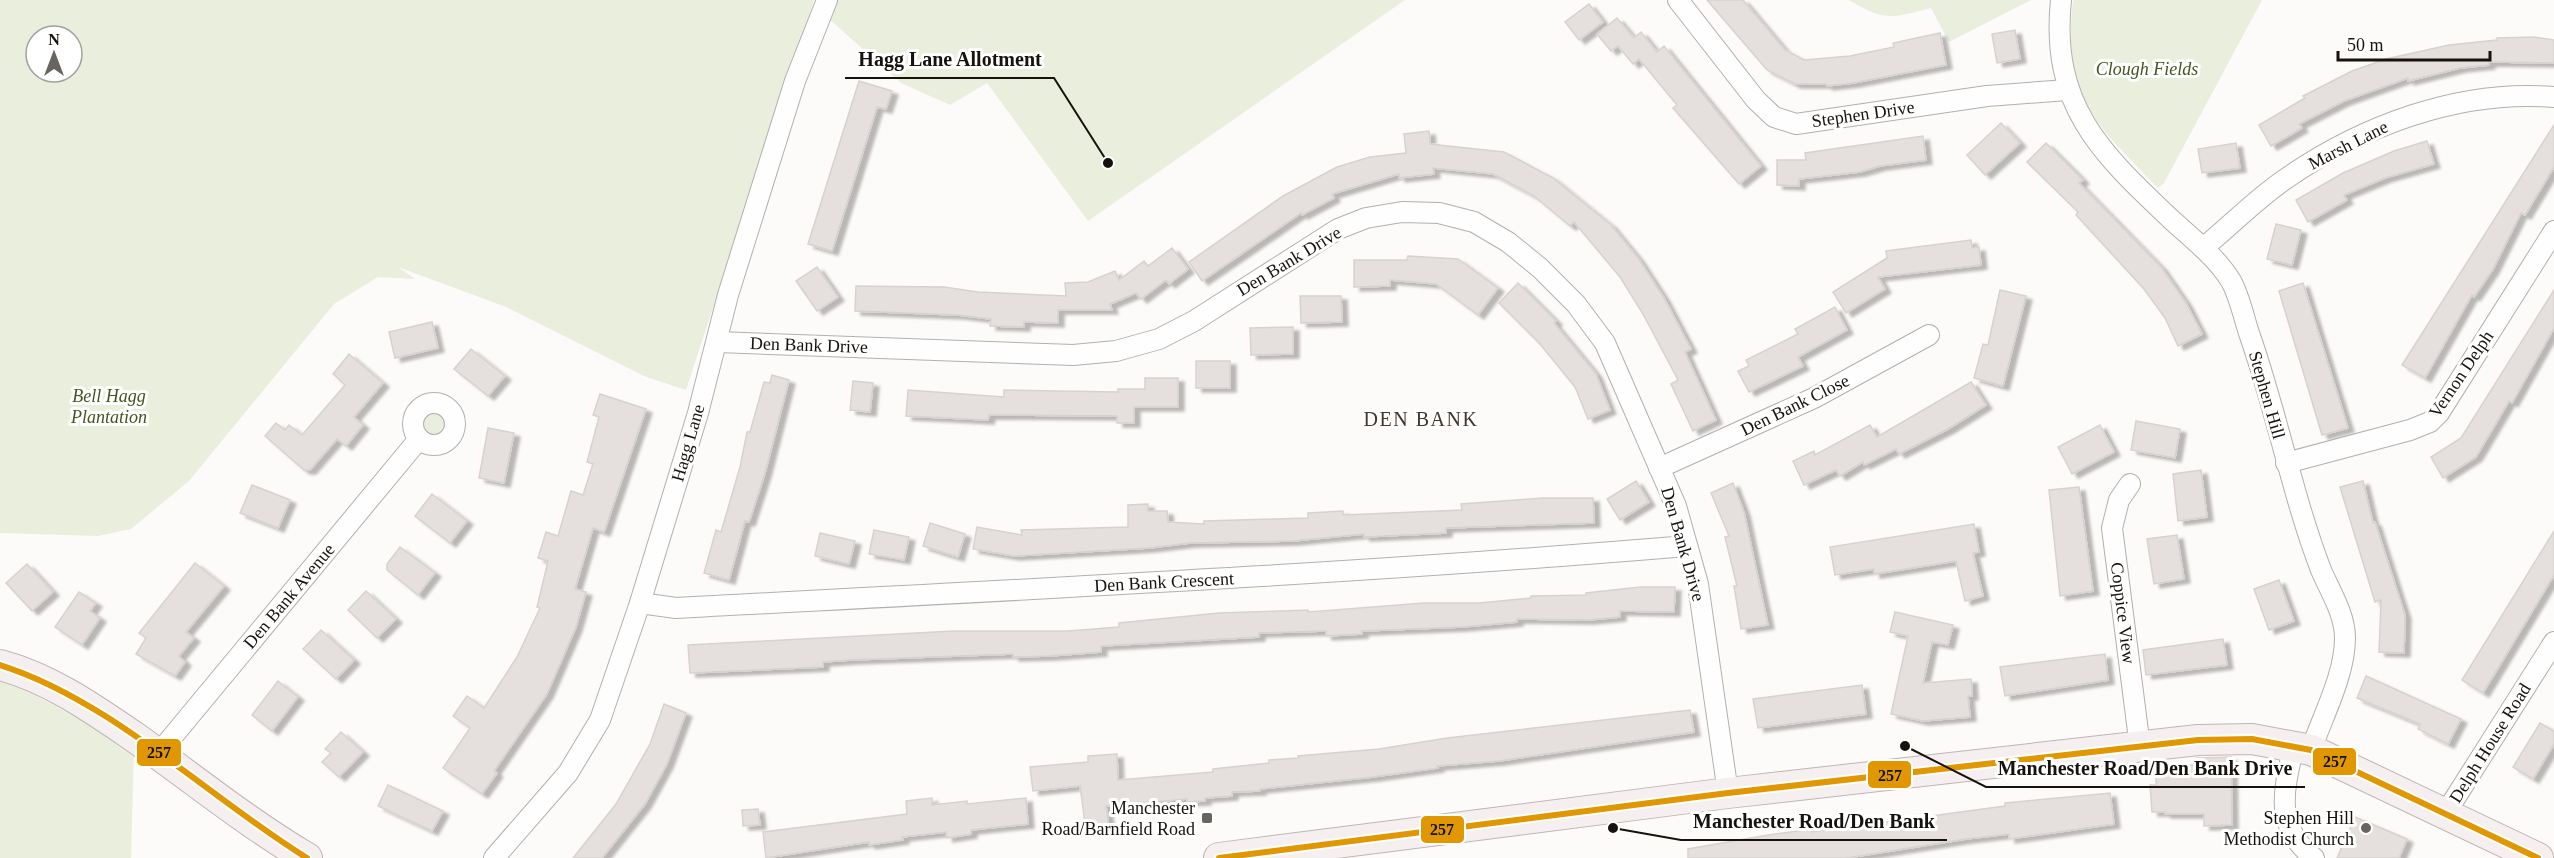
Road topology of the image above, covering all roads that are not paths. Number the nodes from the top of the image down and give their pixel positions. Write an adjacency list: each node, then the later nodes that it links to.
1 (827, 0): 9 (street, Hagg Lane)
2 (1678, 0): 4 (street, Stephen Drive)
3 (2061, 0): 4 (street, Stephen Hill)
4 (2067, 90): 7 (street, Stephen Hill)
5 (2554, 97): 7 (street, Marsh Lane)
6 (2554, 231): 11 (street, Vernon Delph)
7 (2204, 248): 11 (street, Stephen Hill)
8 (1929, 335): 12 (street, Den Bank Close)
9 (717, 342): 12 (street, Den Bank Drive); 15 (street, Hagg Lane)
10 (419, 439): 20 (street, Den Bank Avenue)
11 (2286, 463): 19 (street, Stephen Hill)
12 (1659, 468): 14 (street, Den Bank Drive)
13 (2130, 484): 18 (street, Coppice View)
14 (1687, 546): 15 (street, Den Bank Crescent); 21 (street, Den Bank Drive)
15 (640, 603): 24 (street, Hagg Lane)
16 (2554, 642): 22 (street, Delph House Road)
17 (0, 665): 20 (main road)
18 (2140, 747): 19 (main road); 21 (main road)
19 (2302, 747): 22 (main road); 26 (street, Stephen Hill)
20 (158, 754): 23 (main road)
21 (1728, 794): 25 (main road)
22 (2445, 814): 27 (main road)
23 (307, 858)
24 (494, 858)
25 (1220, 858)
26 (2314, 858)
27 (2538, 858)

